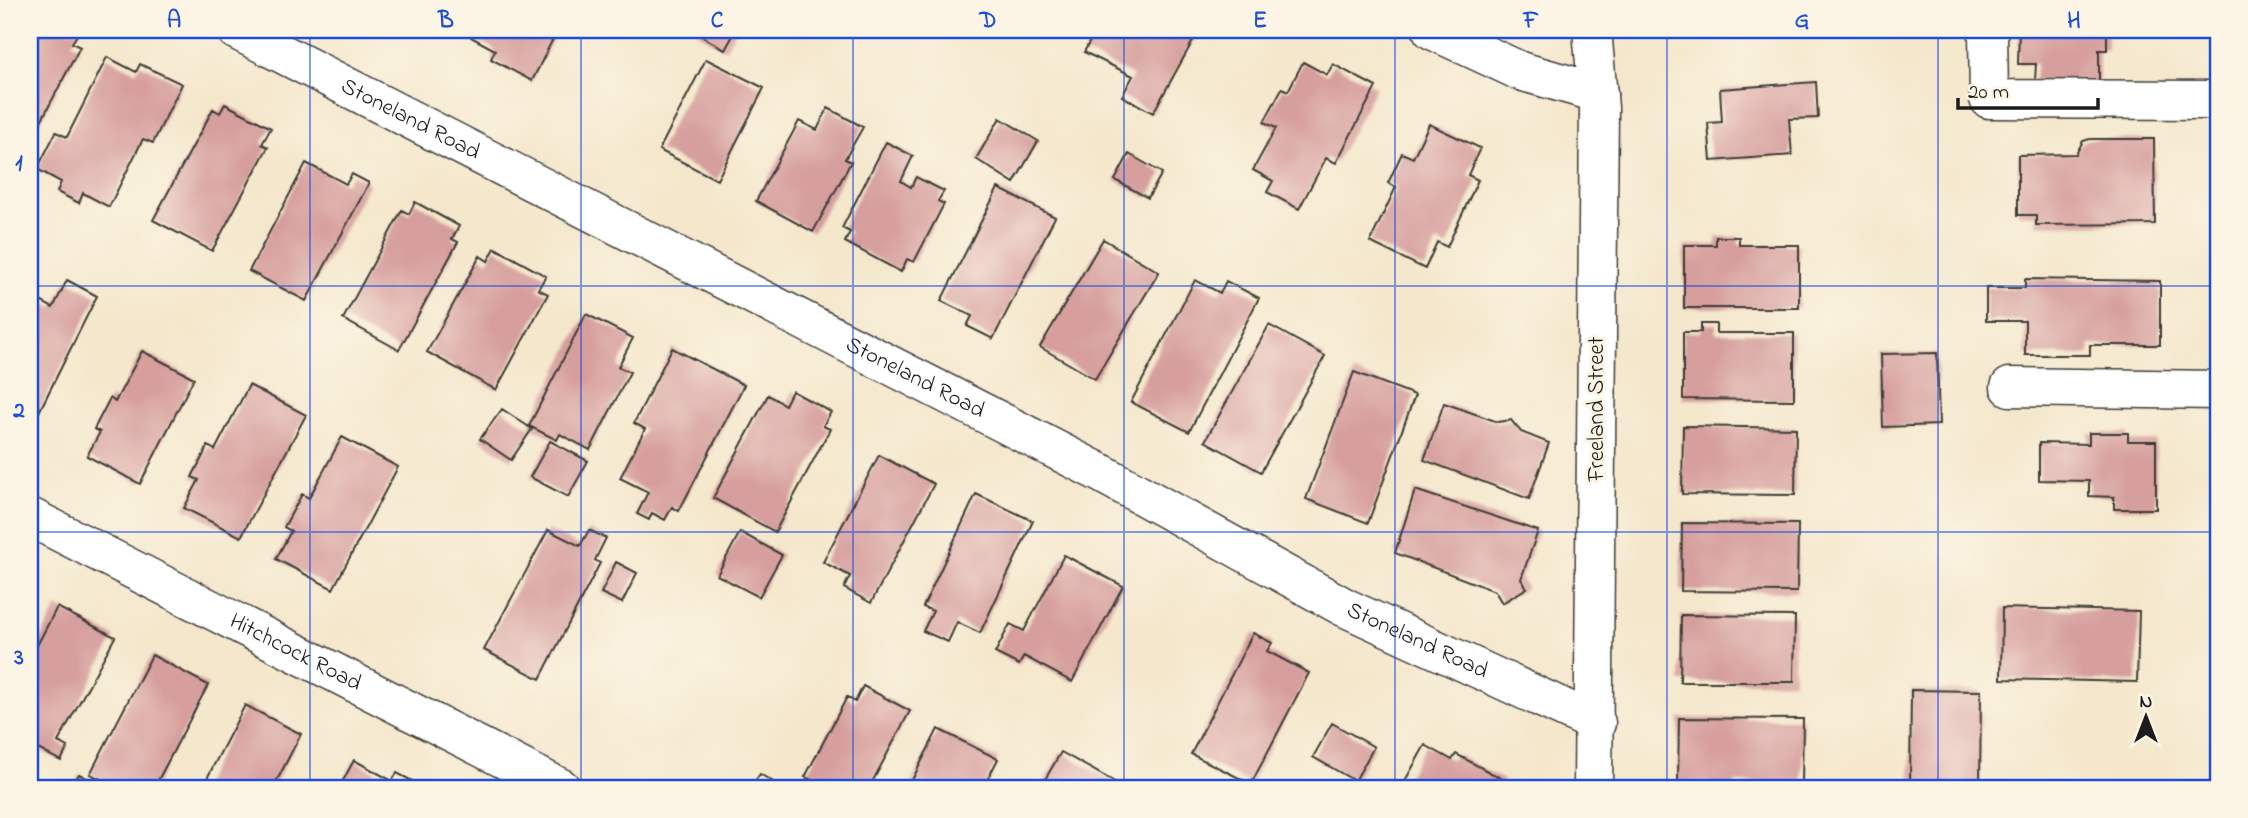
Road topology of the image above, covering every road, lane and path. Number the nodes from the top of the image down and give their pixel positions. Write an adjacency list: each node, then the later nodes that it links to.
1 (236, 30): 10 (street, Stoneland Road)
2 (1432, 30): 5 (street)
3 (1592, 30): 5 (street, Freeland Street)
4 (1988, 30): 6 (street)
5 (1598, 93): 10 (street, Freeland Street)
6 (2218, 100)
7 (2010, 387): 8 (street)
8 (2218, 390)
9 (30, 517): 11 (street, Hitchcock Road)
10 (1596, 723): 12 (street, Freeland Street)
11 (561, 788)
12 (1593, 788)

